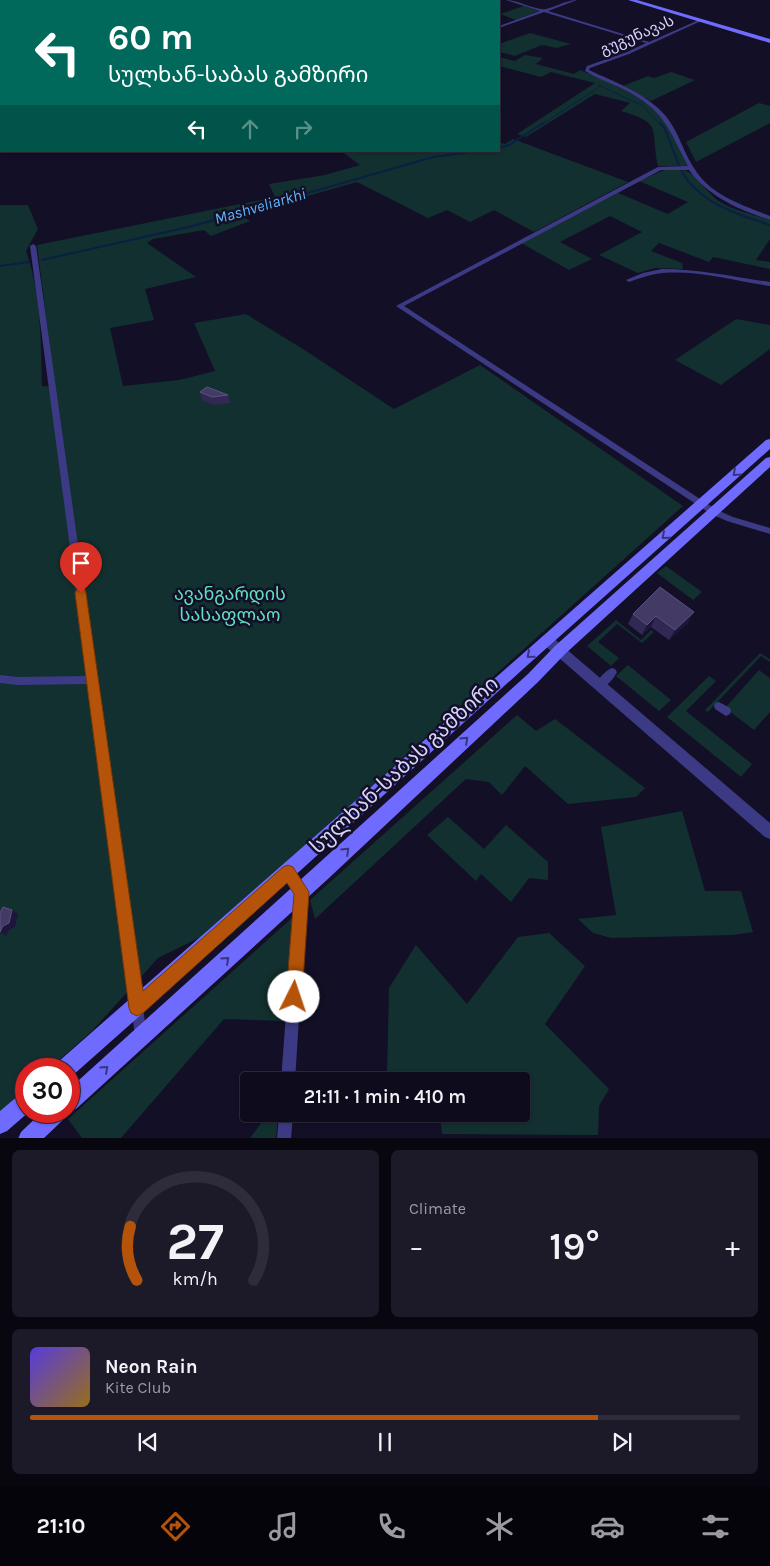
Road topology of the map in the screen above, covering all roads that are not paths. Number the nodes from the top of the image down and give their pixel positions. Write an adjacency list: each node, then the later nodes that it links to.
1 (508, 0): 4 (street)
2 (575, 0): 4 (street)
3 (631, 0): 5 (main road)
4 (543, 11): 6 (street); 8 (street)
5 (700, 20): 7 (main road); 8 (street, გუგუნავას)
6 (500, 27)
7 (770, 41)
8 (649, 43): 9 (street, გუგუნავას)
9 (691, 168): 10 (street); 16 (street)
10 (770, 218)
11 (33, 246): 23 (street)
12 (629, 280): 13 (street)
13 (770, 284)
14 (770, 442): 16 (main road, სულხან-საბას გამზირი, one-way to 16)
15 (770, 462): 17 (main road, სულხან-საბას გამზირი)
16 (701, 504): 17 (street); 19 (main road, სულხან-საბას გამზირი, one-way to 19)
17 (714, 512): 18 (street); 20 (main road, სულხან-საბას გამზირი)
18 (770, 531)
19 (547, 640): 20 (street); 26 (main road, სულხან-საბას გამზირი, one-way to 26)
20 (560, 650): 24 (street); 27 (main road, სულხან-საბას გამზირი, one-way to 20)
21 (612, 672): 24 (street)
22 (0, 679): 23 (street)
23 (92, 680): 28 (street)
24 (600, 685): 25 (street)
25 (770, 832)
26 (288, 872): 27 (street); 28 (main road, სულხან-საბას გამზირი)
27 (301, 892): 29 (main road, სულხან-საბას გამზირი, one-way to 27); 31 (street)
28 (137, 1008): 29 (street); 30 (main road, სულხან-საბას გამზირი)
29 (141, 1036): 32 (main road, სულხან-საბას გამზირი, one-way to 29)
30 (78, 1058)
31 (289, 1072)
32 (80, 1092)
33 (15, 1111): 36 (main road)
34 (285, 1122): 38 (street)
35 (45, 1123): 37 (main road)
36 (0, 1124)
37 (28, 1138)
38 (284, 1138)

